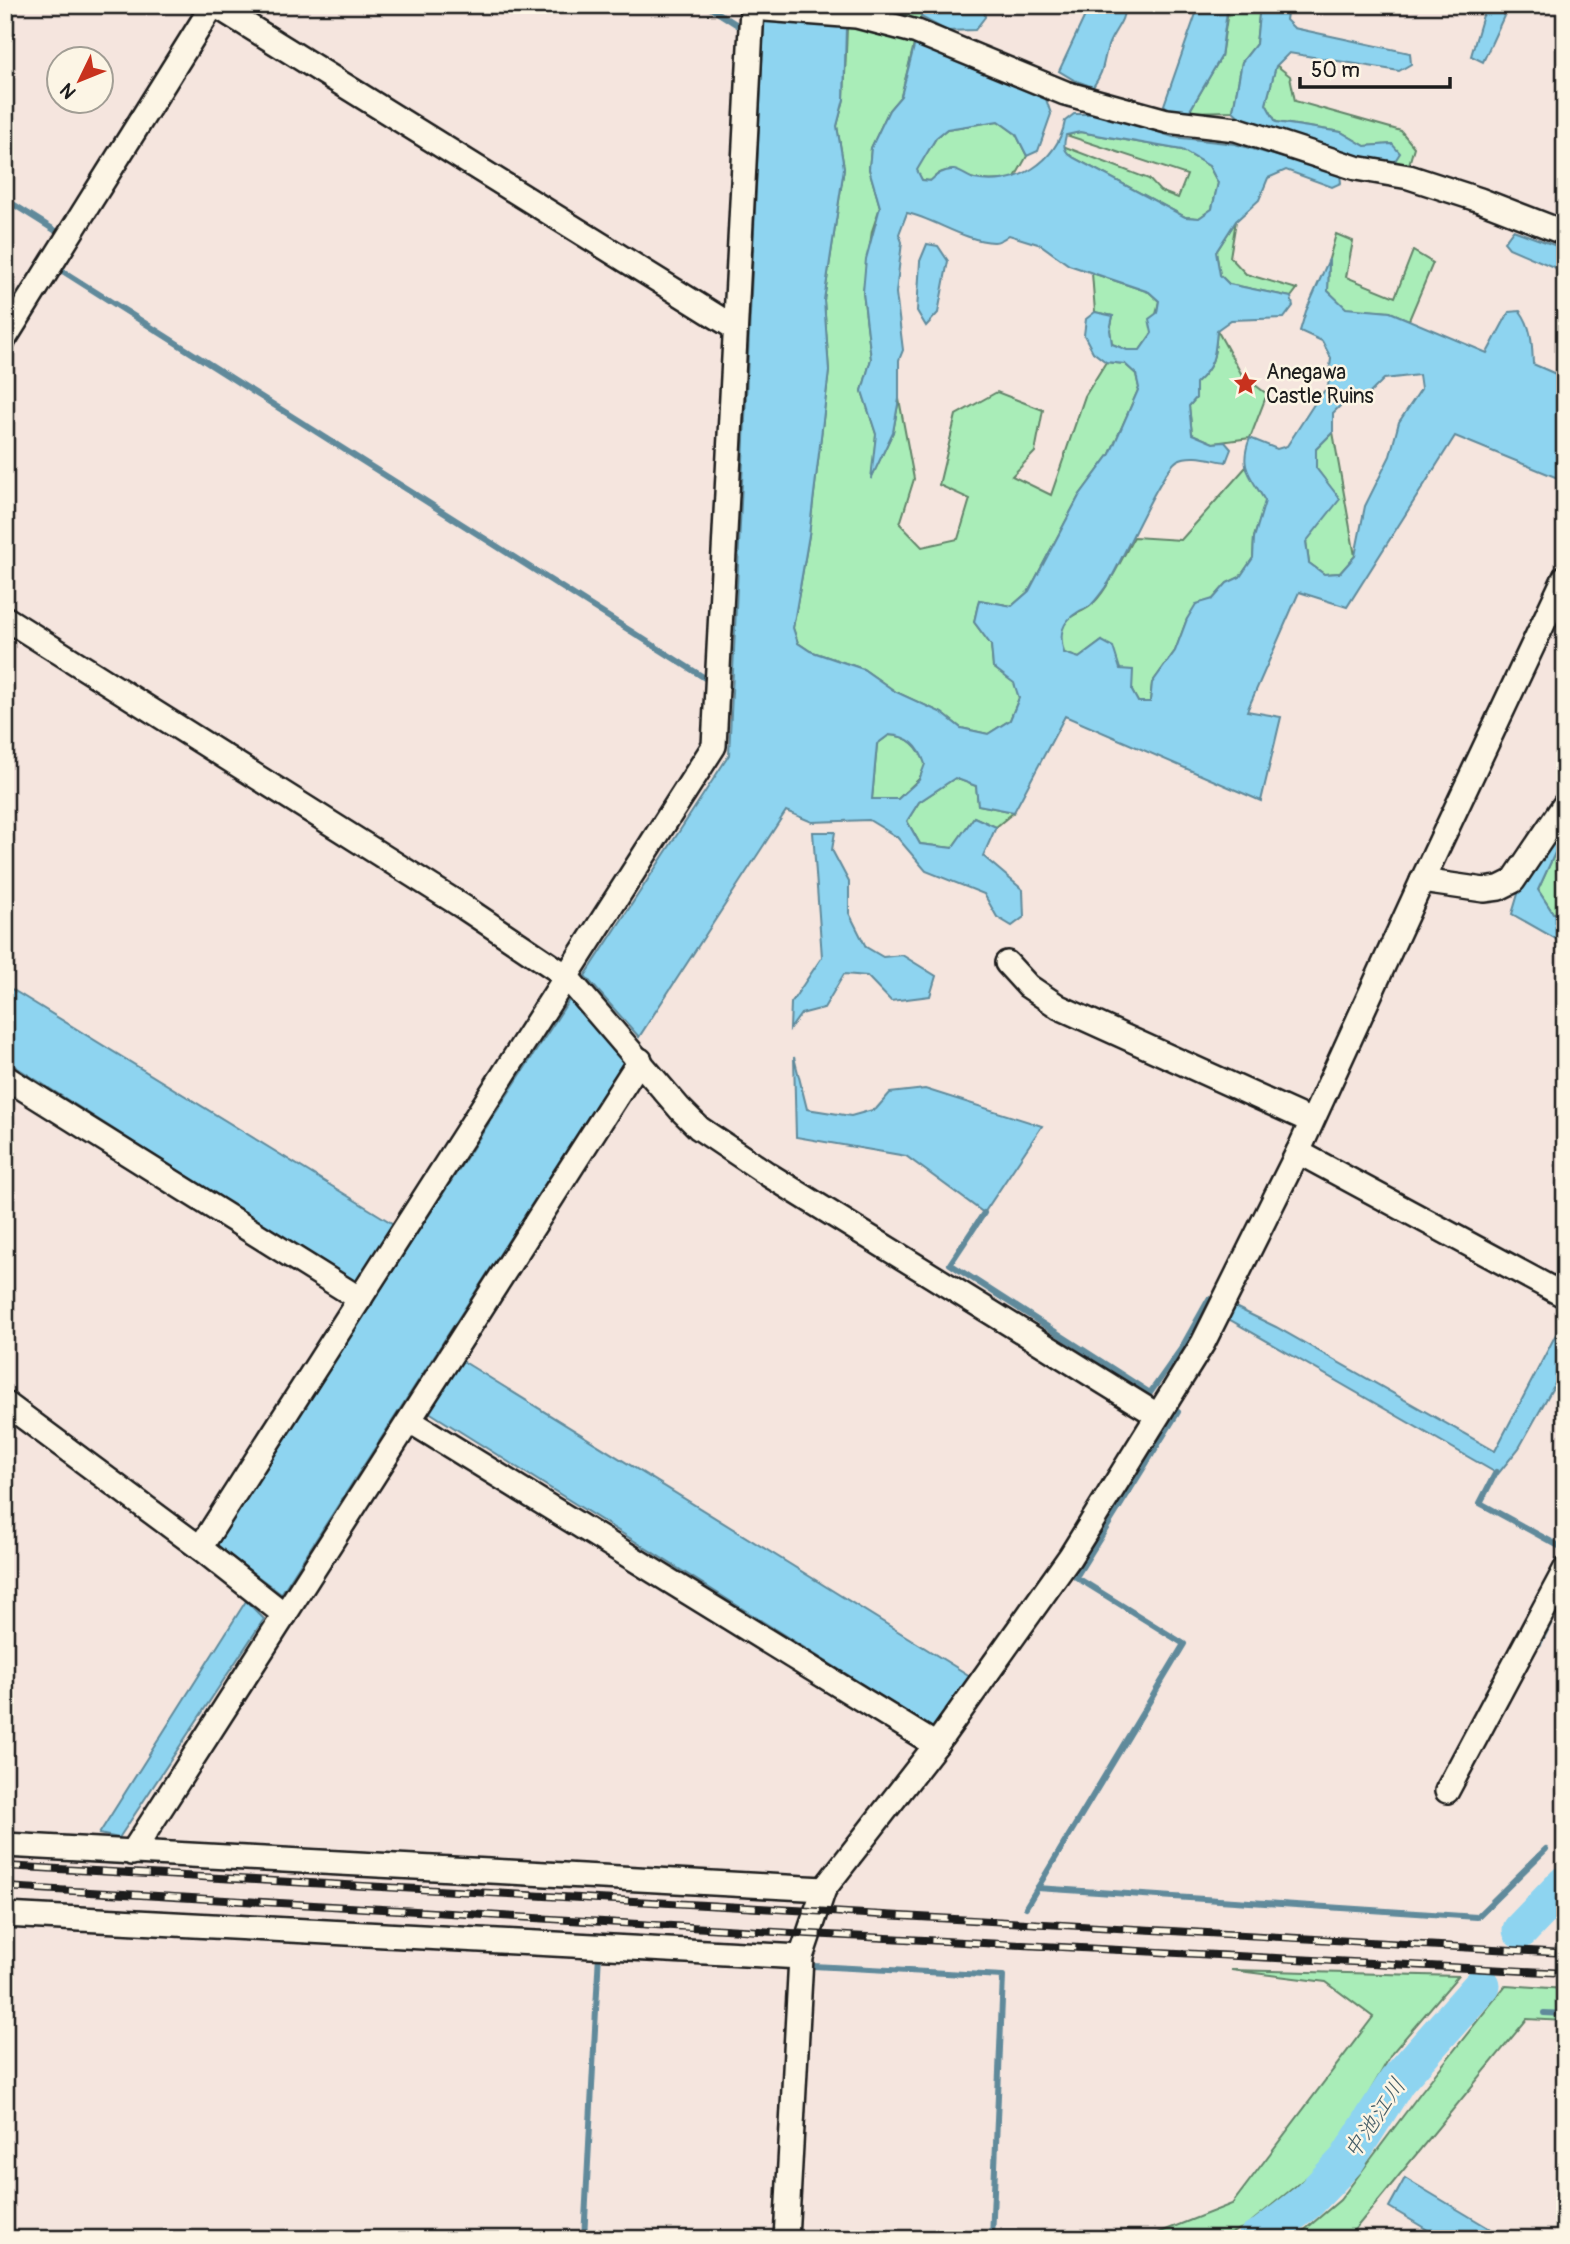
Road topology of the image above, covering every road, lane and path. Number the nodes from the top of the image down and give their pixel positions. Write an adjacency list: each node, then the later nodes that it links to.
1 (214, 5): 4 (street); 5 (street)
2 (752, 7): 3 (street); 4 (street)
3 (1565, 233)
4 (735, 328): 11 (street)
5 (5, 338)
6 (1565, 578): 9 (street)
7 (5, 618): 11 (street)
8 (1565, 804): 9 (street)
9 (1422, 881): 14 (street)
10 (1007, 963): 14 (street)
11 (565, 975): 12 (street); 17 (street)
12 (640, 1060): 19 (street); 20 (street)
13 (5, 1077): 17 (street)
14 (1311, 1121): 15 (street)
15 (1298, 1152): 16 (street); 19 (street)
16 (1565, 1296)
17 (360, 1299): 21 (street)
18 (5, 1403): 21 (street)
19 (1157, 1415): 24 (street)
20 (410, 1421): 23 (street); 24 (street)
21 (200, 1548): 23 (street)
22 (1565, 1570): 25 (street)
23 (269, 1602): 27 (street)
24 (936, 1745): 28 (street)
25 (1447, 1791)
26 (5, 1845): 27 (street)
27 (132, 1853): 28 (street)
28 (824, 1889): 30 (street)
29 (5, 1915): 30 (street)
30 (801, 1957): 31 (street)
31 (786, 2239)

